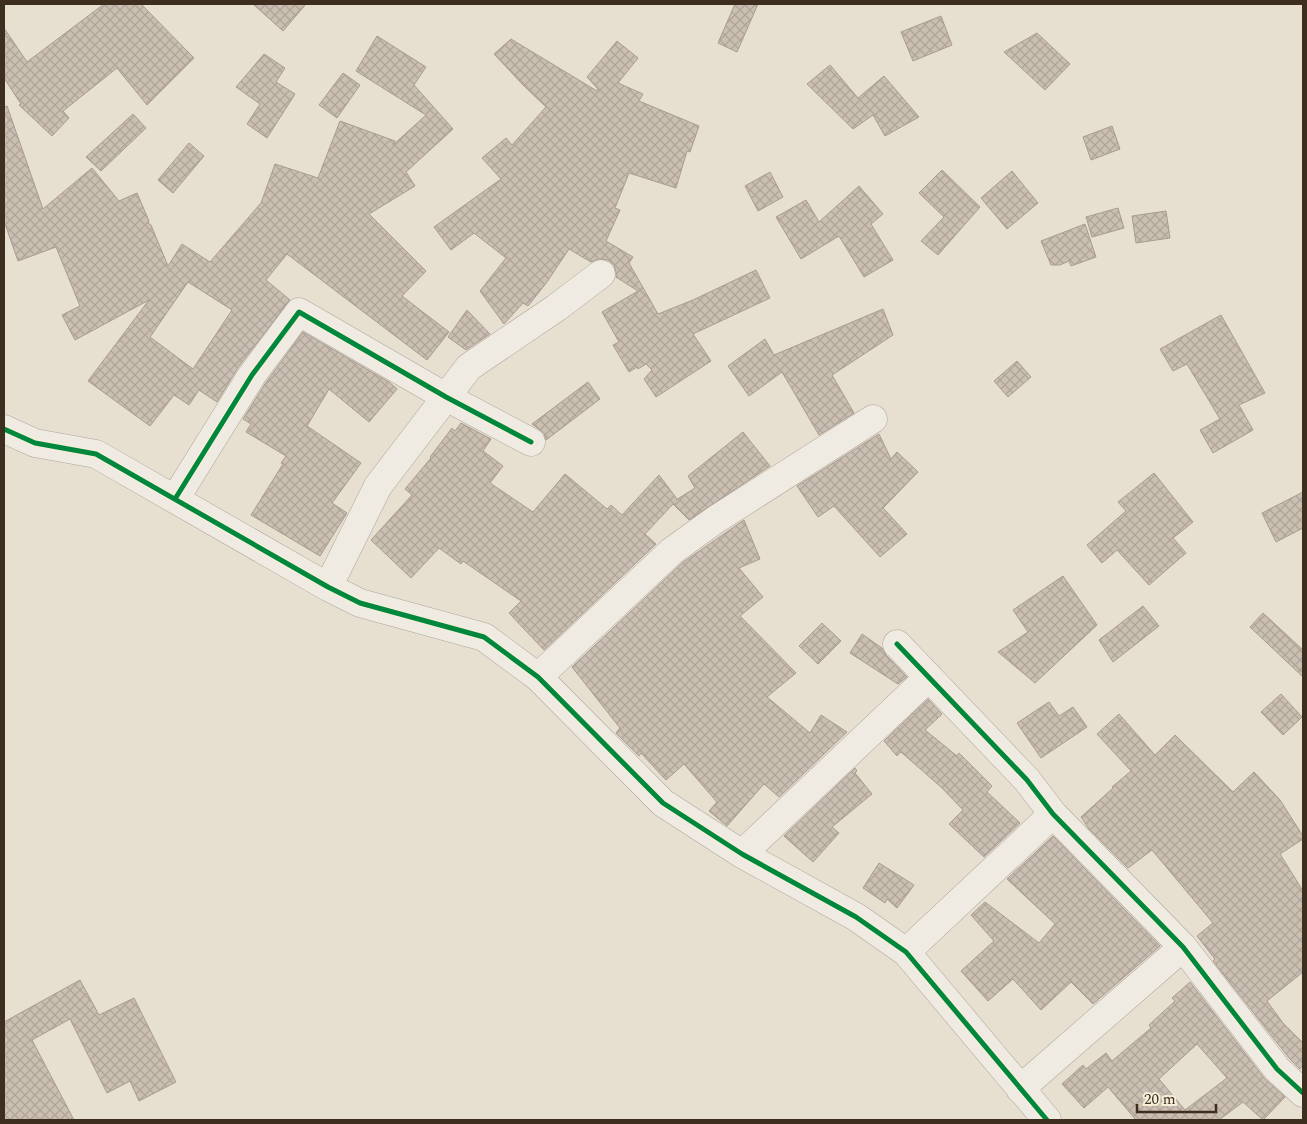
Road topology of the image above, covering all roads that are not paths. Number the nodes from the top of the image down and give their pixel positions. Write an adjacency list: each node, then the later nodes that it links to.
1 (601, 274): 2 (street)
2 (446, 396): 5 (street); 6 (street); 7 (street)
3 (873, 419): 9 (street)
4 (4, 428): 6 (street)
5 (531, 442)
6 (175, 498): 7 (street)
7 (328, 587): 9 (street)
8 (897, 644): 10 (street)
9 (538, 676): 12 (street)
10 (929, 677): 11 (street); 12 (street)
11 (1052, 814): 13 (street); 14 (street)
12 (742, 854): 14 (street)
13 (1183, 947): 15 (street); 16 (street)
14 (906, 952): 15 (street)
15 (1020, 1089): 17 (street)
16 (1303, 1093)
17 (1047, 1120)

